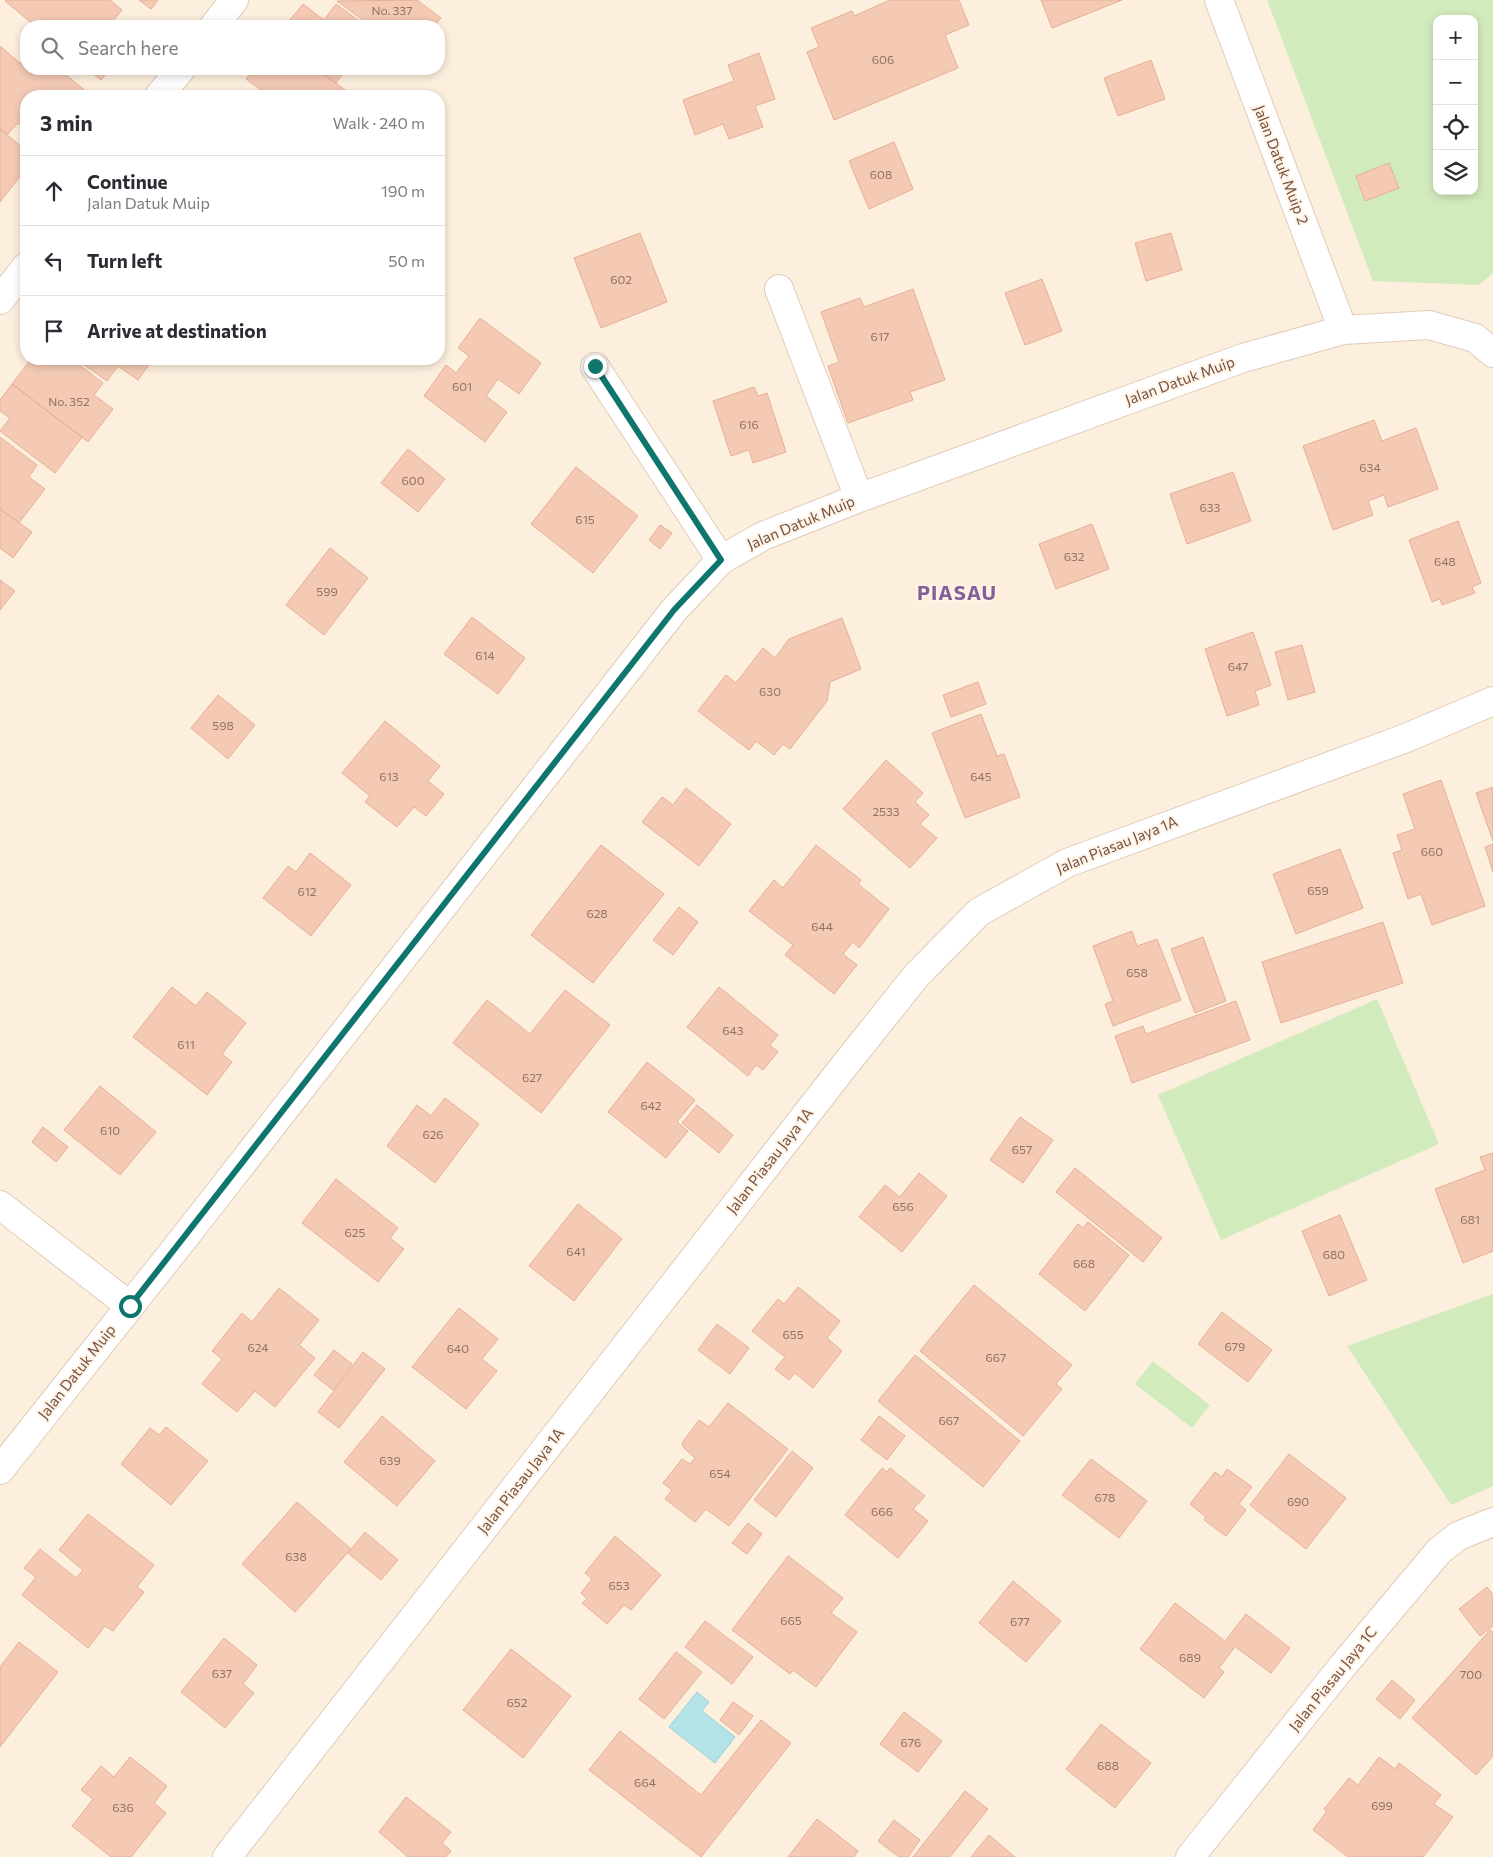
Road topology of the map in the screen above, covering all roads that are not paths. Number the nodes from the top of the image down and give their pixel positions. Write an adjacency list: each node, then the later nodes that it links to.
1 (234, 0): 3 (street)
2 (1219, 0): 9 (street, Jalan Datuk Muip 2)
3 (219, 20)
4 (176, 75): 5 (street)
5 (164, 90)
6 (20, 275): 8 (street)
7 (779, 290): 12 (street)
8 (0, 300)
9 (1343, 330): 10 (street, Jalan Datuk Muip); 12 (street, Jalan Datuk Muip)
10 (1487, 339)
11 (595, 366): 13 (street)
12 (859, 498): 13 (street, Jalan Datuk Muip)
13 (721, 560): 16 (street, Jalan Datuk Muip)
14 (1493, 701): 19 (street, Jalan Piasau Jaya 1A)
15 (0, 1205): 16 (street)
16 (130, 1306): 17 (street, Jalan Datuk Muip)
17 (0, 1470)
18 (1493, 1522): 20 (street, Jalan Piasau Jaya 1C)
19 (227, 1857)
20 (1190, 1857)

